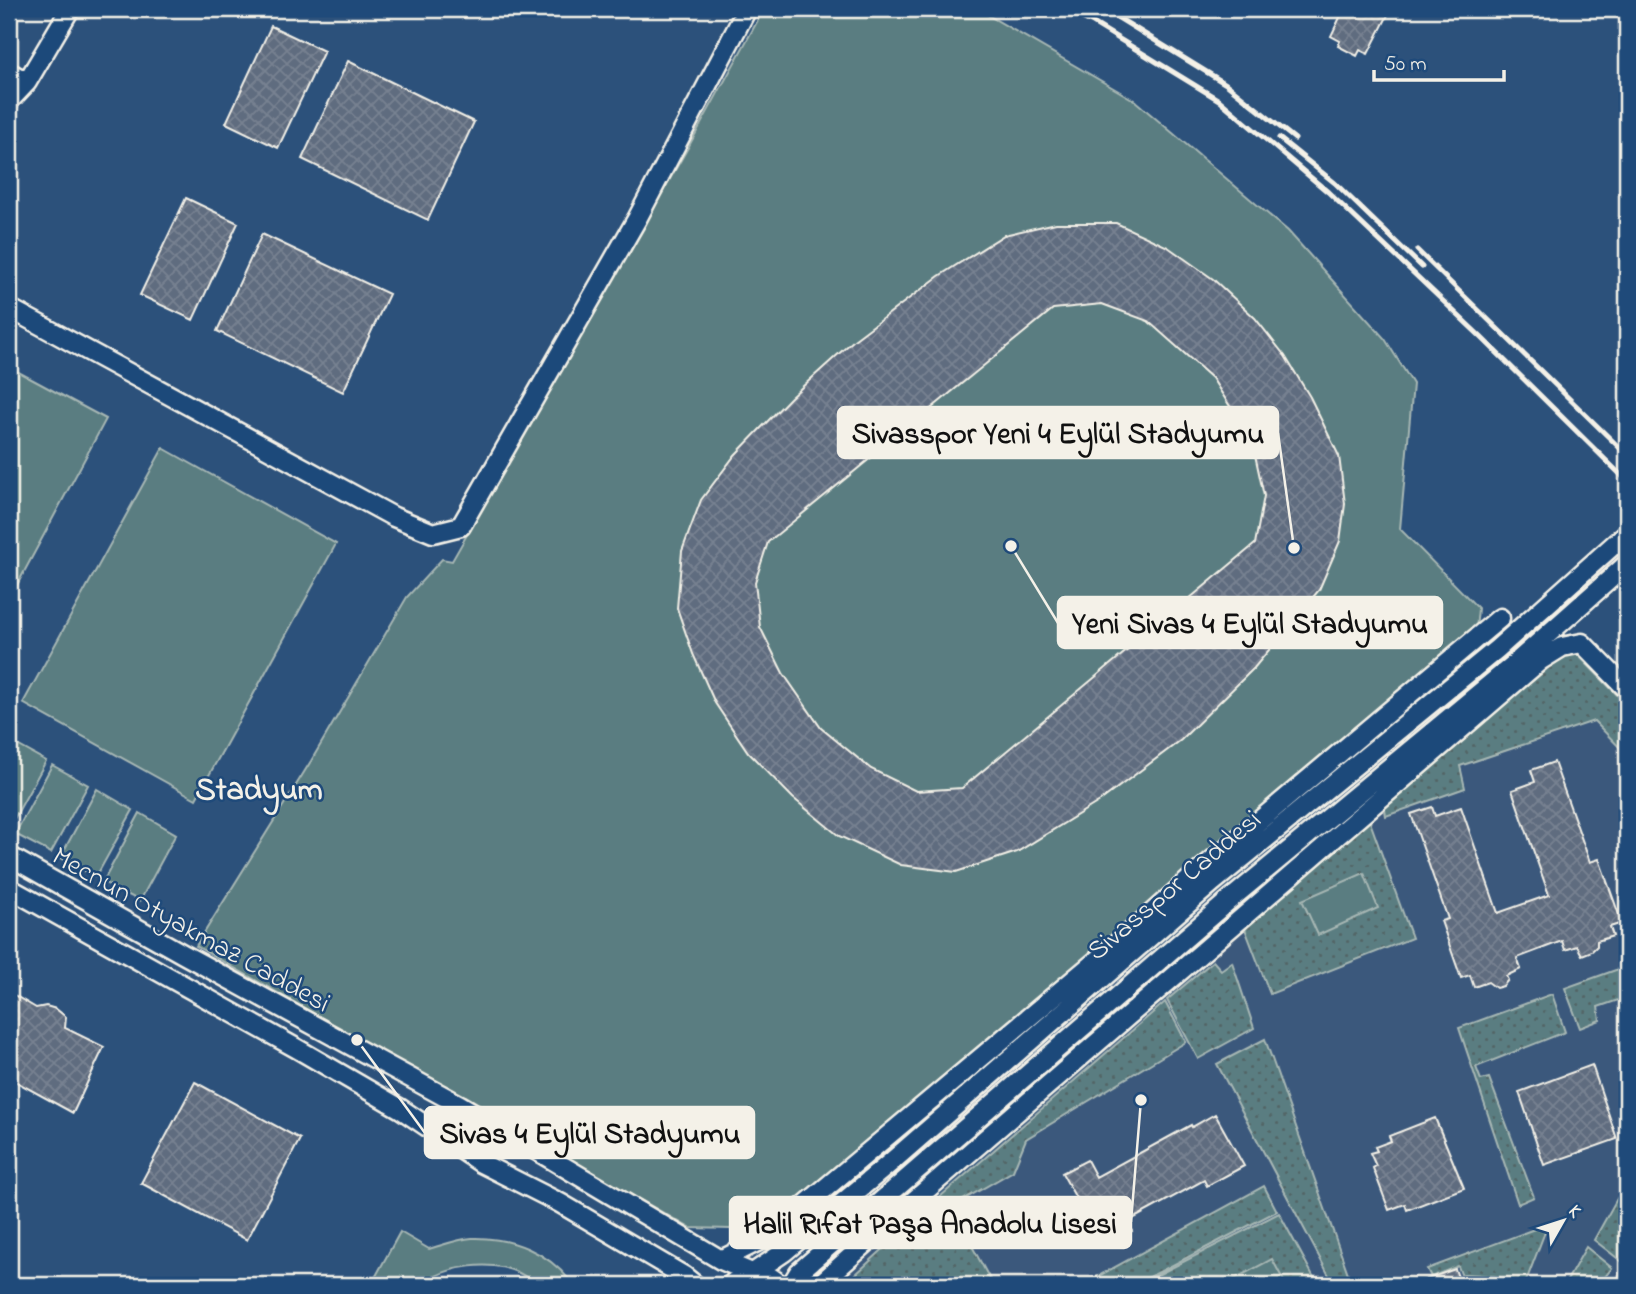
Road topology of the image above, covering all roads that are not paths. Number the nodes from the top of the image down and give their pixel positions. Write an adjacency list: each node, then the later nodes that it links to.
1 (70, 9): 4 (street)
2 (747, 9): 6 (street)
3 (9, 72): 4 (street)
4 (27, 82): 5 (street)
5 (9, 100)
6 (9, 308)
7 (1627, 533): 14 (street, Sivasspor Caddesi)
8 (1627, 564): 18 (street, Sivasspor Caddesi)
9 (1500, 618): 13 (street)
10 (1627, 689): 19 (street)
11 (9, 856): 13 (street, Mecnun Otyakmaz Caddesi)
12 (9, 888): 15 (street, Mecnun Otyakmaz Caddesi)
13 (721, 1260): 14 (street, Mecnun Otyakmaz Caddesi)
14 (752, 1273): 16 (street, Sivasspor Caddesi); 17 (street, Mecnun Otyakmaz Caddesi)
15 (695, 1285)
16 (731, 1285)
17 (780, 1285)
18 (791, 1285)
19 (819, 1285)

